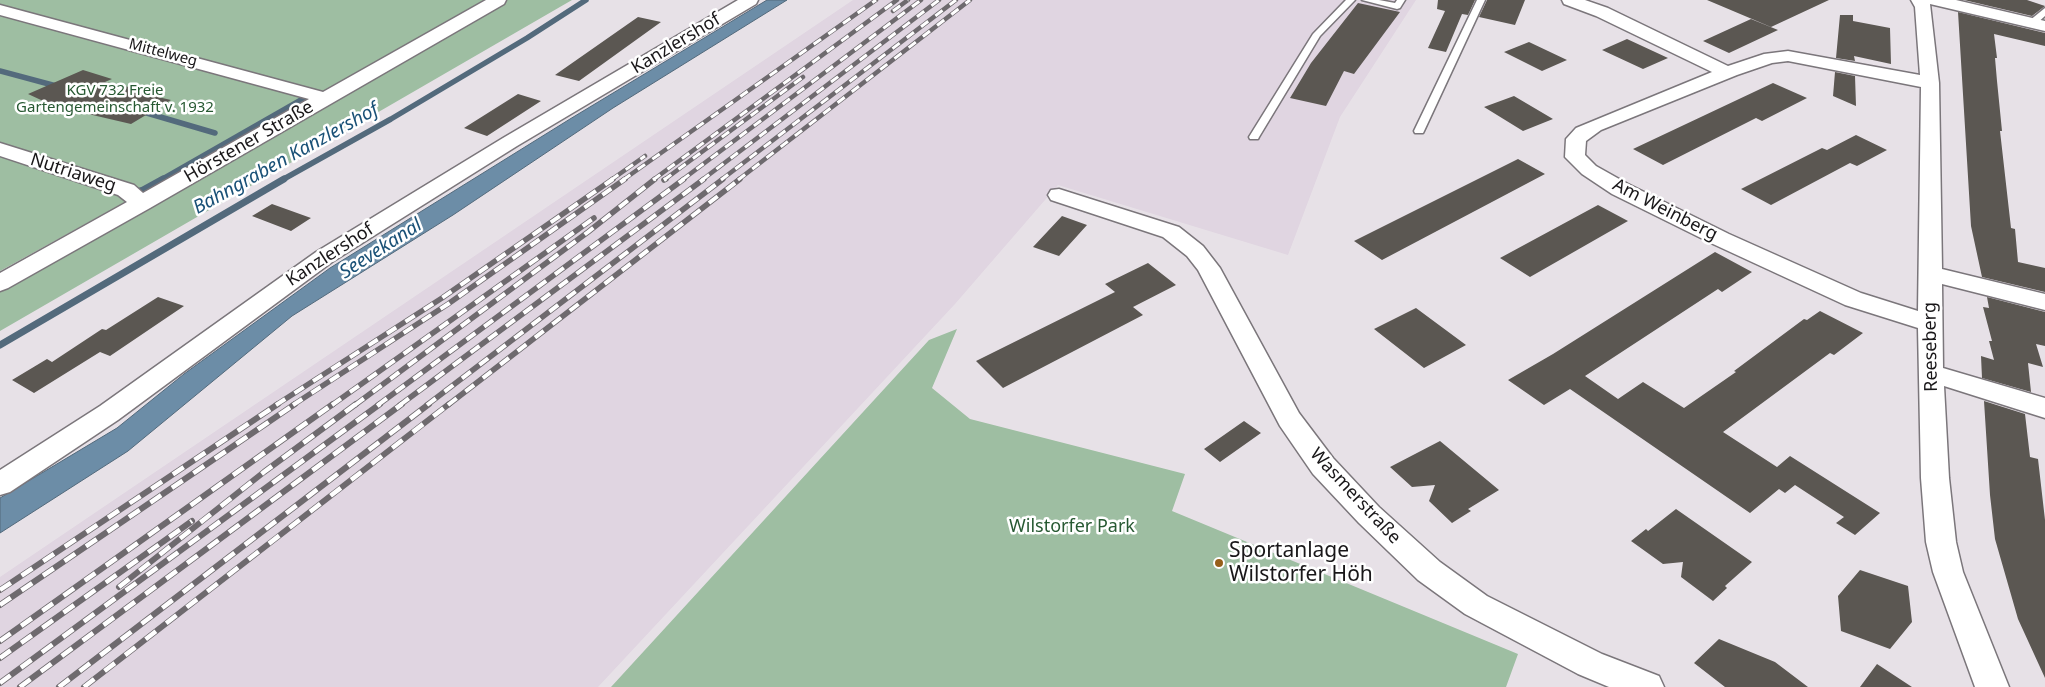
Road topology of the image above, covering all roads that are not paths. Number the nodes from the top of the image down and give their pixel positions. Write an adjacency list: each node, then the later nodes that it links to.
1 (498, 0): 15 (street, Hörstener Straße)
2 (750, 0): 27 (street, Kanzlershof)
3 (1352, 0): 17 (lane)
4 (1366, 0): 5 (lane)
5 (1401, 0)
6 (1481, 0): 16 (lane)
7 (1570, 0): 13 (street)
8 (1919, 0): 14 (street, Reeseberg)
9 (1934, 0): 12 (street)
10 (0, 10): 15 (street, Mittelweg)
11 (2045, 11): 12 (lane)
12 (2038, 25)
13 (1727, 72): 14 (street, Am Weinberg); 24 (street, Am Weinberg)
14 (1930, 83): 21 (street, Reeseberg)
15 (325, 98): 20 (street, Hörstener Straße)
16 (1419, 131)
17 (1254, 137)
18 (0, 149): 20 (street, Nutriaweg)
19 (1059, 195): 28 (street, Wasmerstraße)
20 (135, 198): 22 (street, Hörstener Straße)
21 (1930, 274): 23 (street); 24 (street, Reeseberg)
22 (0, 283)
23 (2045, 302)
24 (1930, 323): 25 (street, Reeseberg)
25 (1931, 373): 26 (street); 29 (street, Reeseberg)
26 (2045, 408)
27 (0, 484)
28 (1647, 687)
29 (1992, 687)

